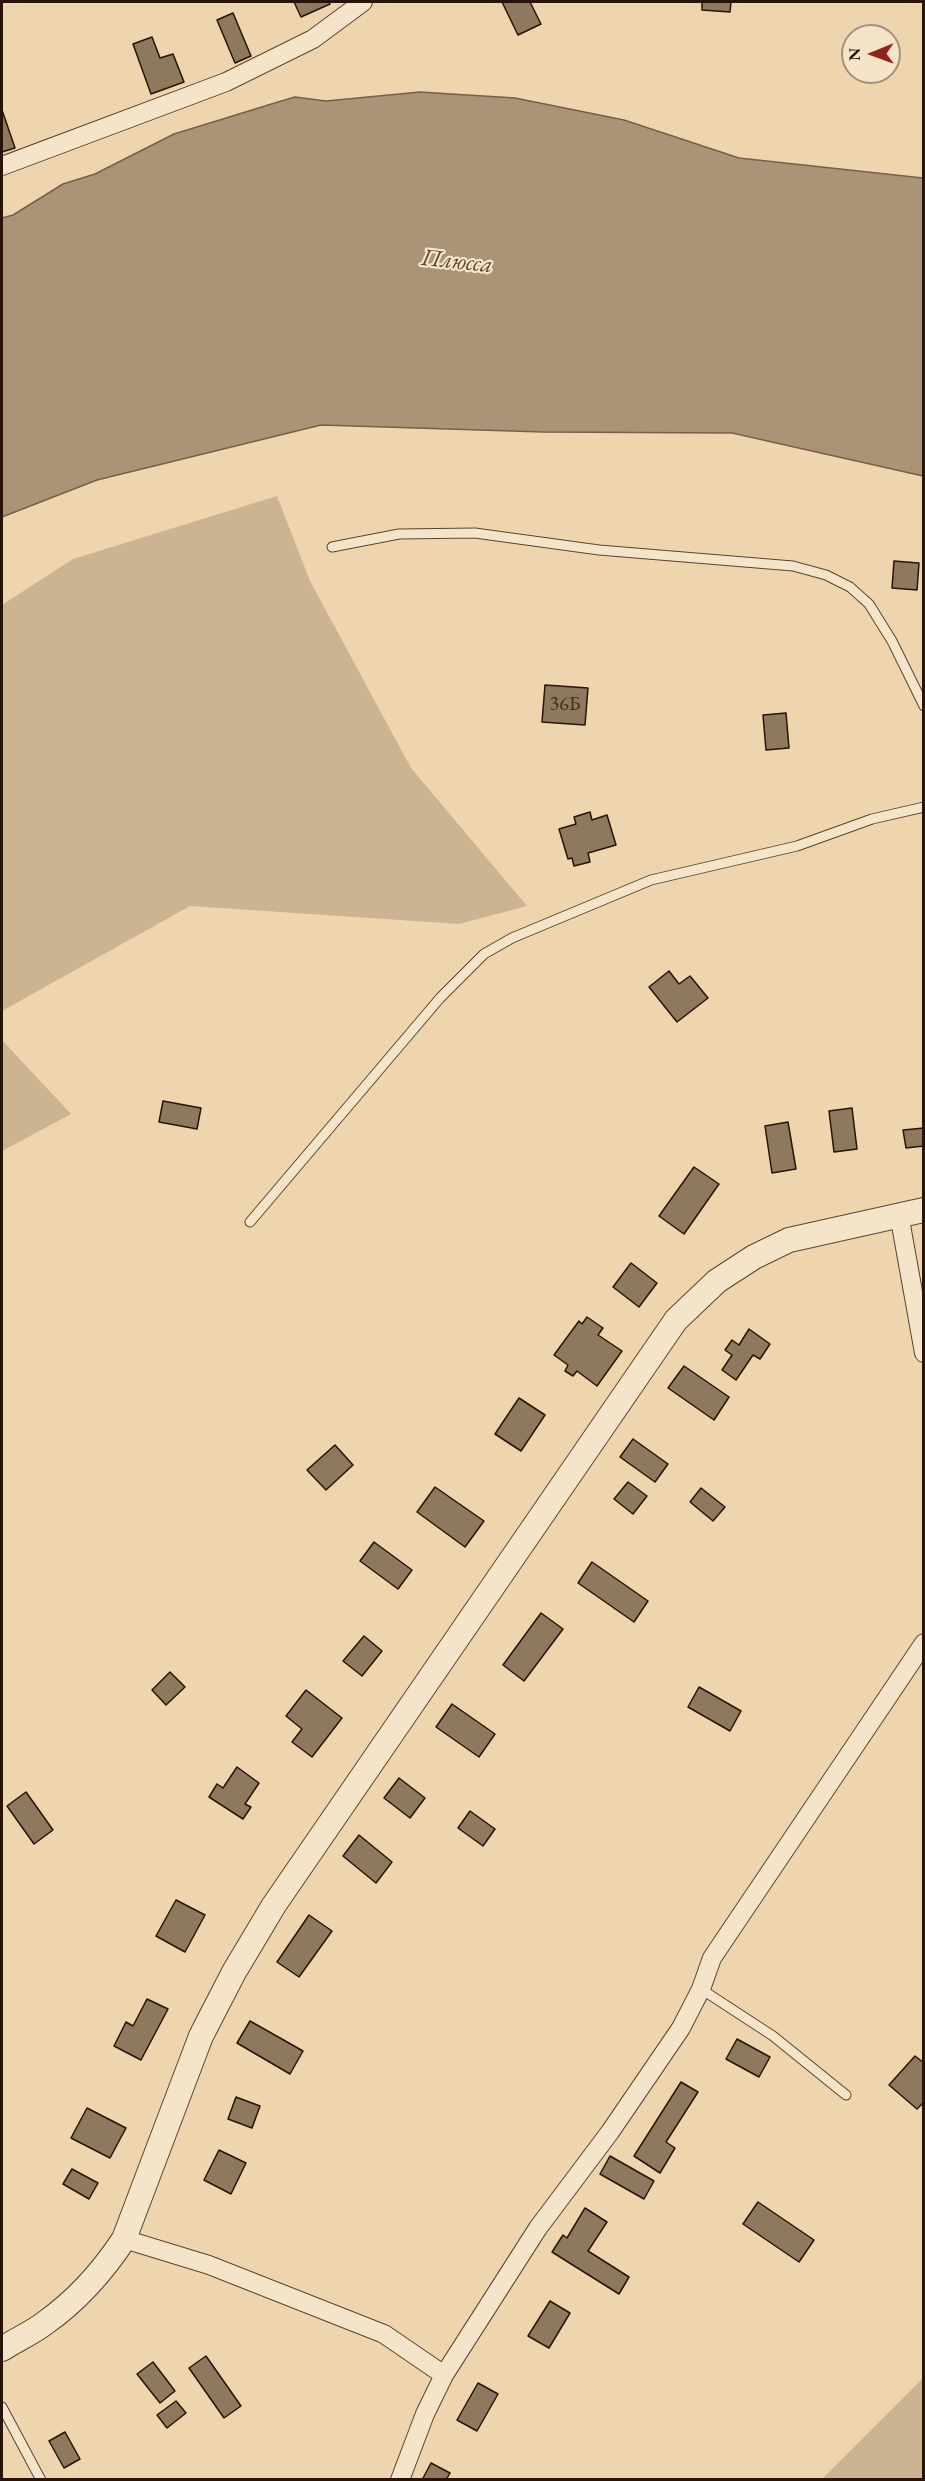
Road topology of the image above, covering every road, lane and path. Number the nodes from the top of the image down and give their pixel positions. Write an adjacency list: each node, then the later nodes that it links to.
1 (363, 2): 2 (street)
2 (2, 166)
3 (332, 547): 4 (lane)
4 (924, 706)
5 (924, 807): 8 (lane)
6 (924, 1210): 7 (street)
7 (899, 1214): 9 (street); 13 (street)
8 (250, 1222)
9 (924, 1353)
10 (924, 1643): 11 (street)
11 (701, 1989): 12 (lane); 15 (street)
12 (846, 2095)
13 (124, 2239): 14 (street); 15 (street)
14 (2, 2349)
15 (444, 2375): 18 (street)
16 (2, 2407): 17 (lane)
17 (41, 2480)
18 (400, 2480)

